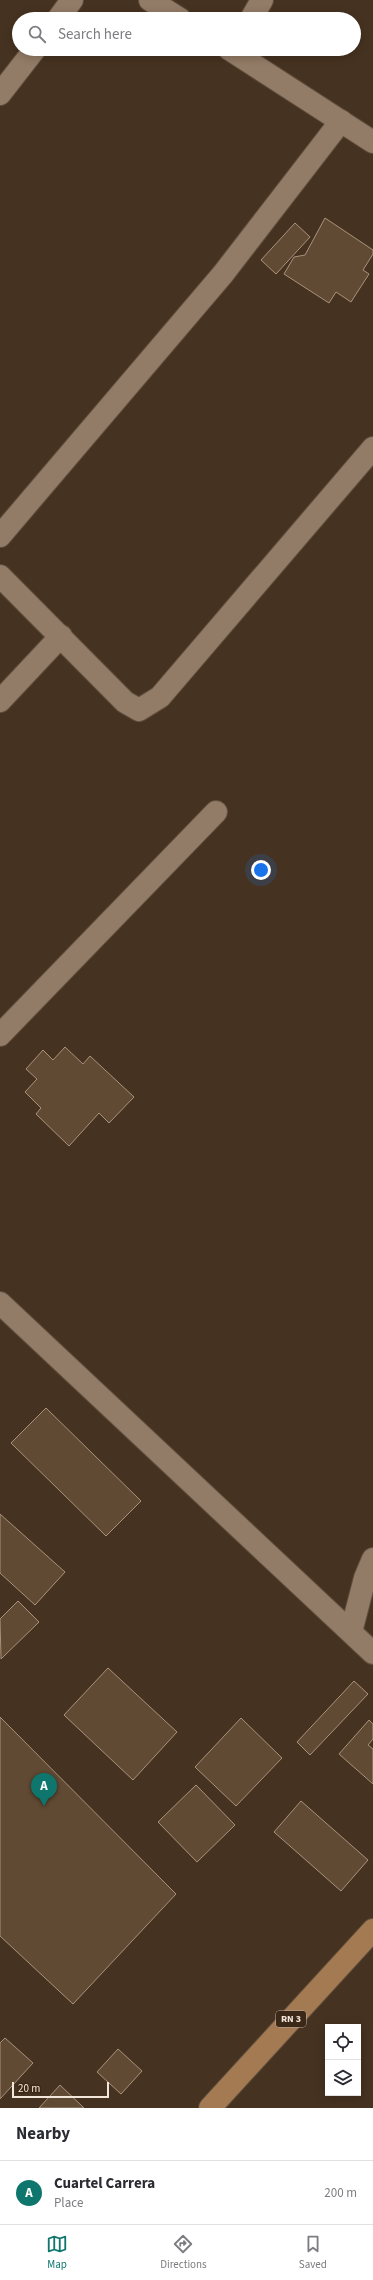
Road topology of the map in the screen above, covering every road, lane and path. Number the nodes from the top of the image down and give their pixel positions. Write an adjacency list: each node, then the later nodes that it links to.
1 (72, 0): 4 (street)
2 (150, 0): 5 (street)
3 (262, 0): 6 (street)
4 (63, 12)
5 (169, 12)
6 (255, 12)
7 (30, 56): 9 (street)
8 (241, 56): 10 (street)
9 (0, 94)
10 (341, 121): 11 (street); 13 (street)
11 (373, 142)
12 (373, 448): 15 (street)
13 (0, 536)
14 (0, 576): 15 (street)
15 (61, 636): 16 (street)
16 (0, 701)
17 (216, 812): 18 (street)
18 (0, 1035)
19 (0, 1303): 21 (street)
20 (373, 1559): 21 (street)
21 (351, 1632): 22 (street)
22 (373, 1653)
23 (373, 1930): 24 (main road, RN 3)
24 (210, 2108)

